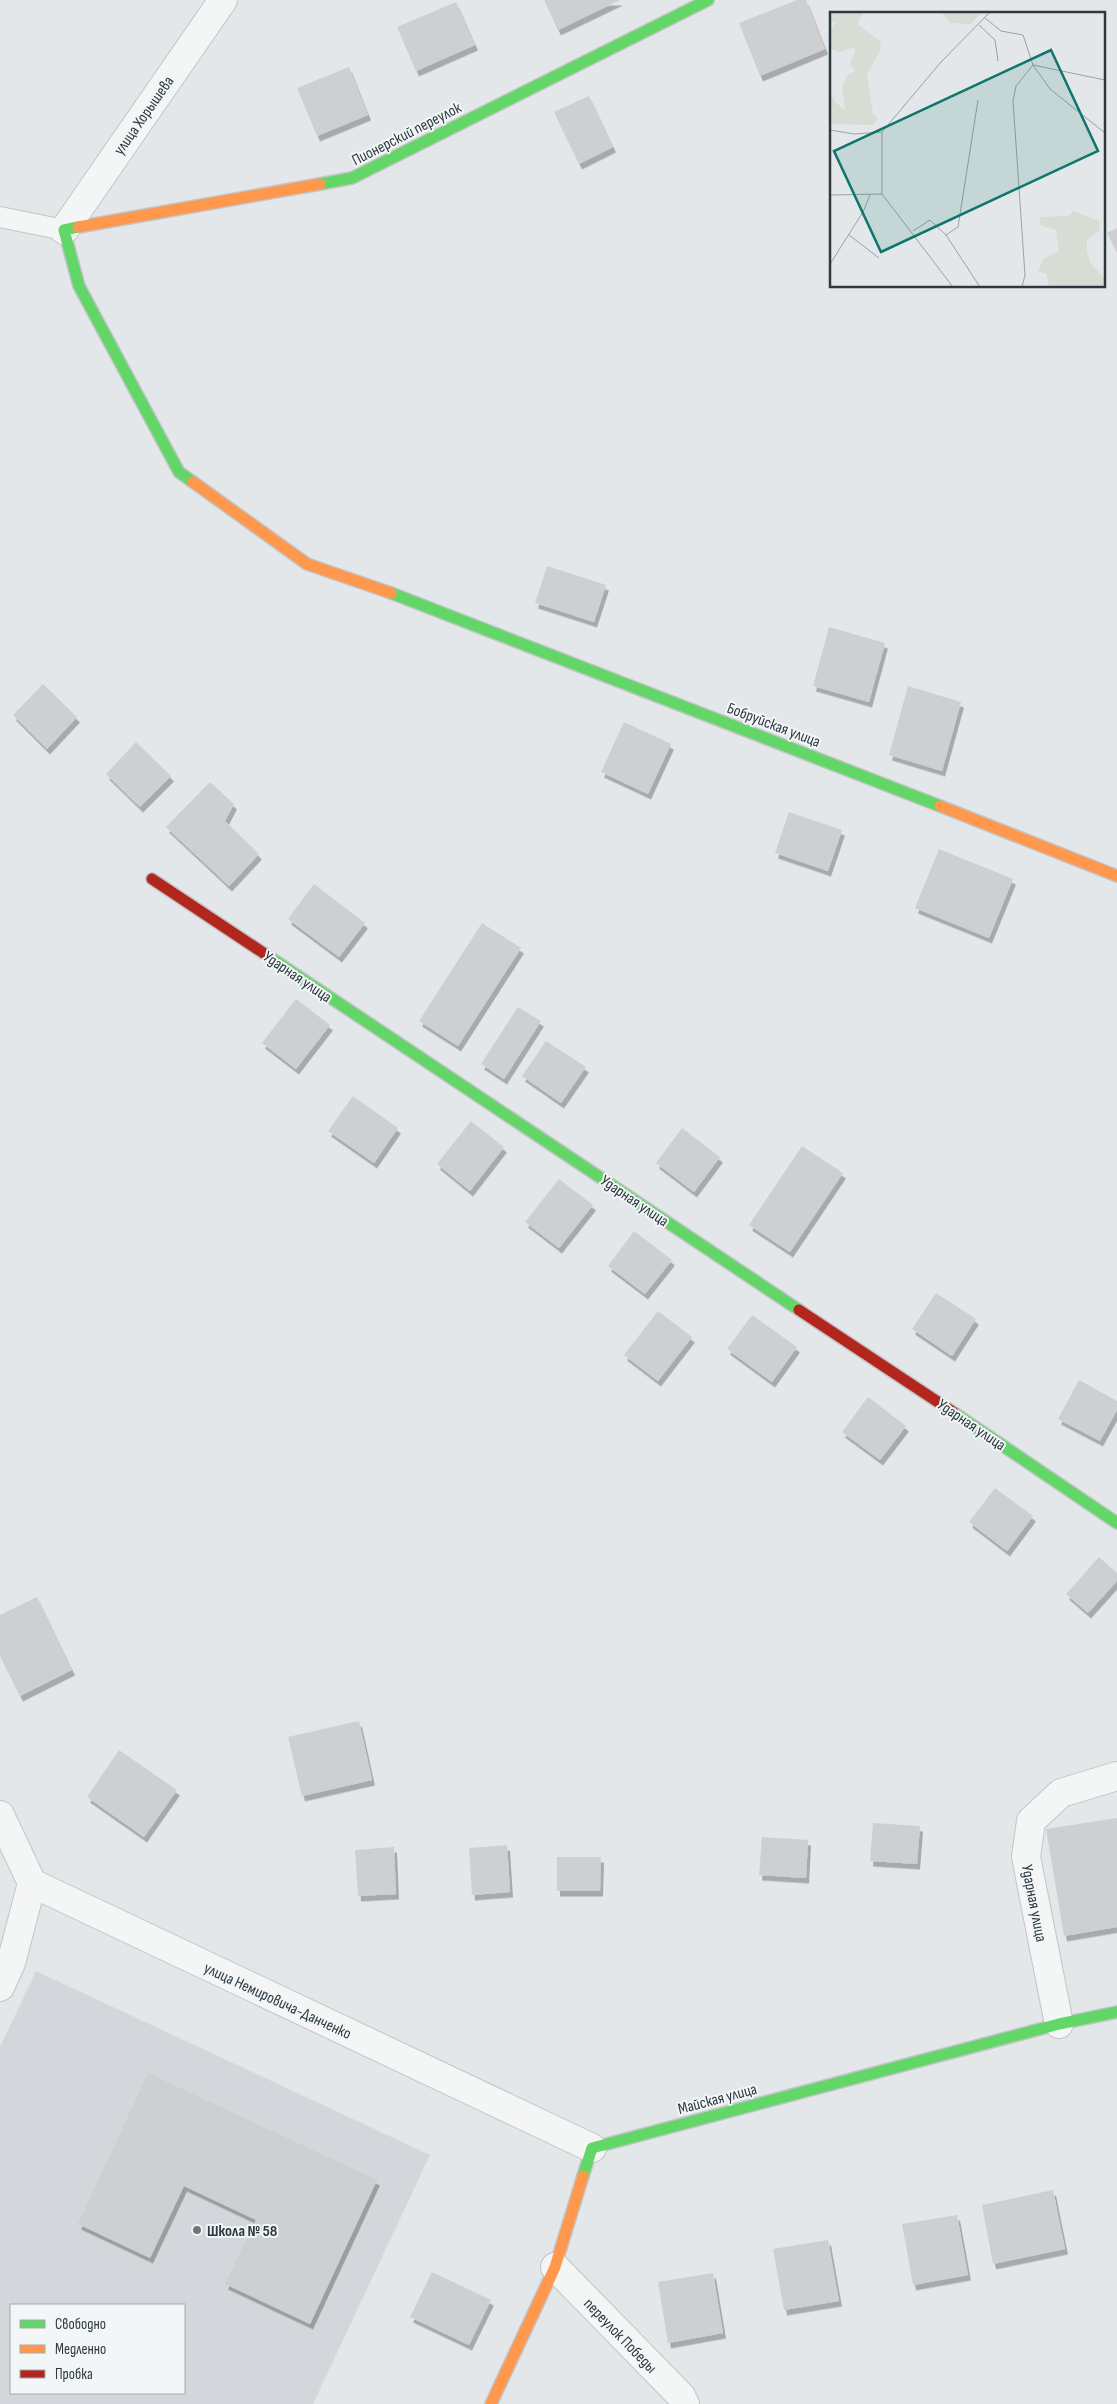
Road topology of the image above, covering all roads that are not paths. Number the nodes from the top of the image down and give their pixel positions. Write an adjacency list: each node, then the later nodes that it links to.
1 (223, 0): 4 (street, улица Хорышева)
2 (708, 0): 4 (street, Пионерский переулок)
3 (0, 217): 4 (lane)
4 (64, 230): 5 (street, Бобруйская улица)
5 (1117, 876)
6 (152, 879): 7 (street, Ударная улица)
7 (1117, 1523)
8 (1117, 1776): 13 (street, Ударная улица)
9 (0, 1815): 10 (street)
10 (32, 1883): 11 (street); 14 (street, улица Немировича-Данченко)
11 (0, 1988)
12 (1117, 2012): 13 (street, Майская улица)
13 (1059, 2024): 14 (street, Майская улица)
14 (592, 2148): 15 (street)
15 (556, 2267): 16 (street); 17 (street, переулок Победы)
16 (491, 2404)
17 (685, 2404)

